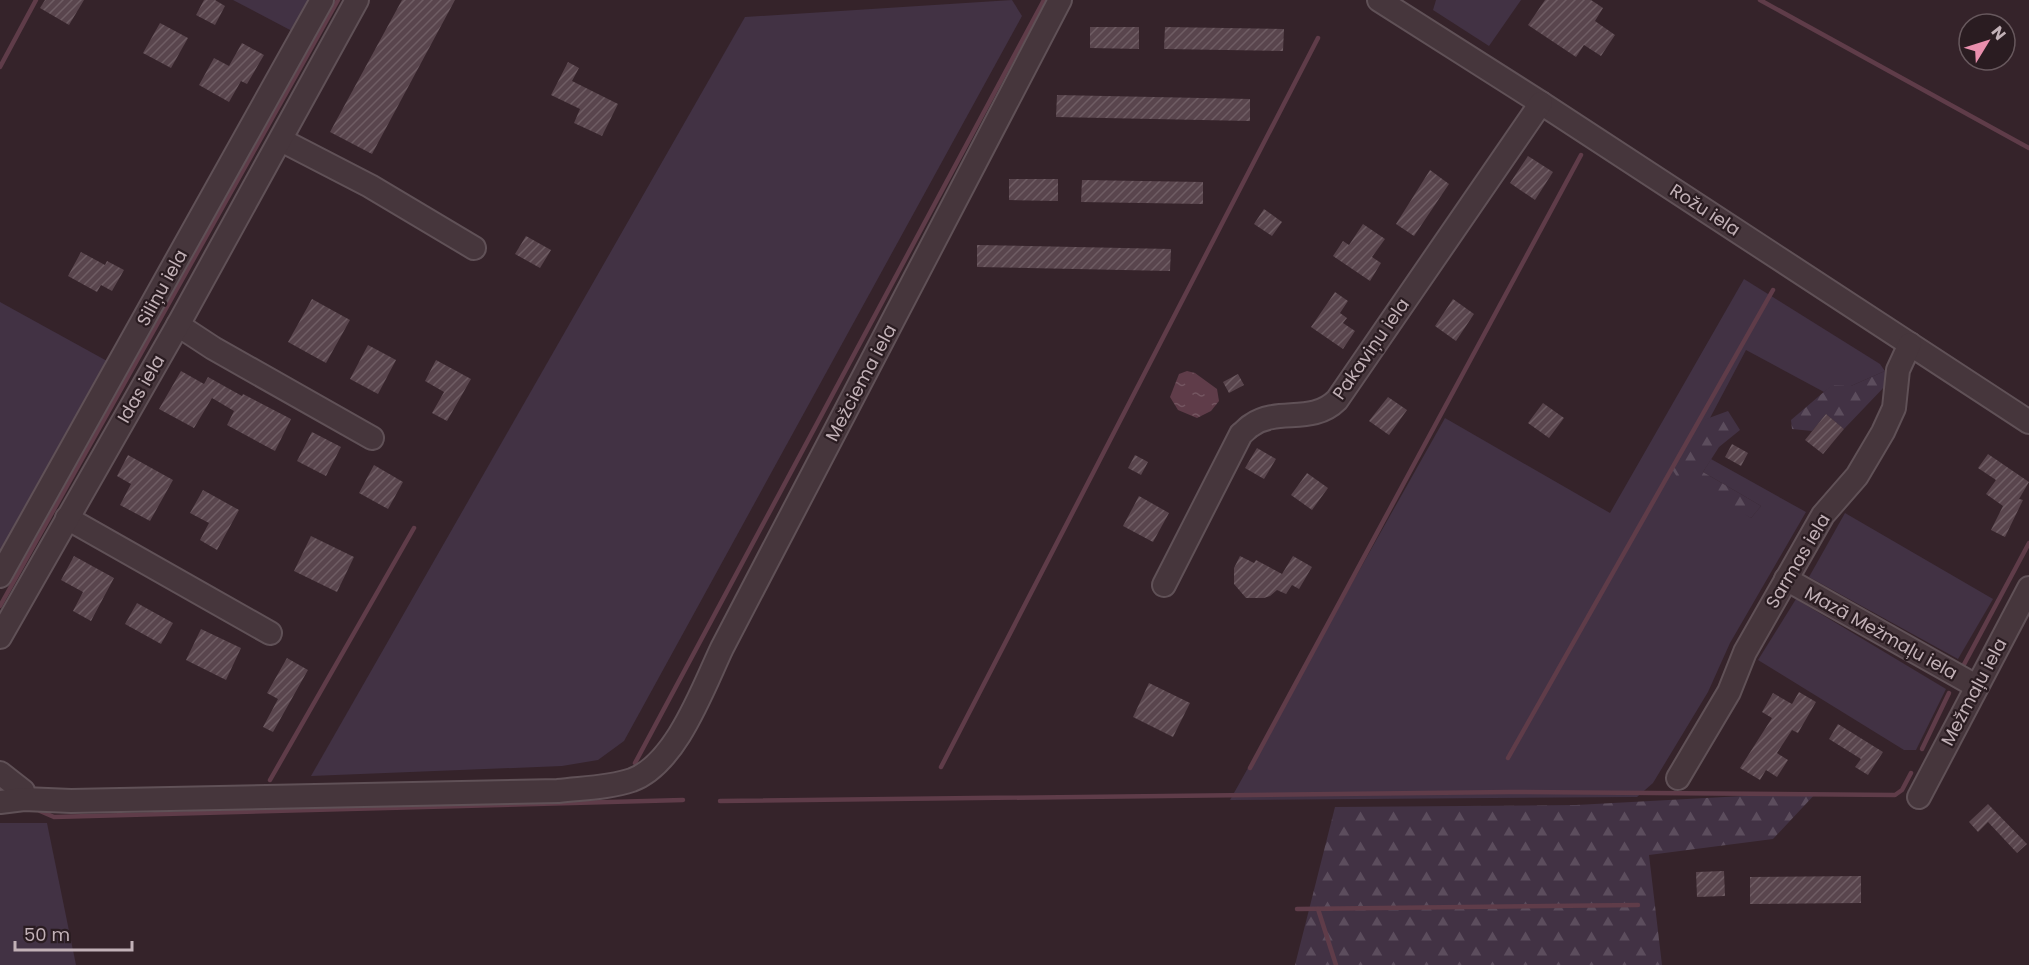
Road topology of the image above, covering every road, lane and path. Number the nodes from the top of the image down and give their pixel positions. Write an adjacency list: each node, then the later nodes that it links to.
1 (322, 0): 13 (street, Siliņu iela)
2 (357, 0): 6 (street, Idas iela)
3 (1060, 0): 23 (street, Mežciema iela)
4 (1379, 0): 5 (street, Rožu iela)
5 (1541, 103): 9 (street, Rožu iela); 15 (street, Pakaviņu iela)
6 (281, 140): 7 (street); 8 (street, Idas iela)
7 (474, 248)
8 (178, 325): 11 (street); 12 (street, Idas iela)
9 (1910, 344): 10 (street, Rožu iela); 14 (street, Sarmas iela)
10 (2029, 423)
11 (372, 438)
12 (68, 518): 17 (street); 18 (street, Idas iela)
13 (0, 576)
14 (1786, 579): 19 (street, Mazā Mežmaļu iela); 21 (street, Sarmas iela)
15 (1164, 585)
16 (2029, 588): 19 (street, Mežmaļu iela)
17 (270, 633)
18 (0, 637)
19 (1976, 686): 22 (street, Mežmaļu iela)
20 (0, 773): 23 (street)
21 (1678, 778)
22 (1919, 797)
23 (24, 800): 24 (street)
24 (0, 802)

